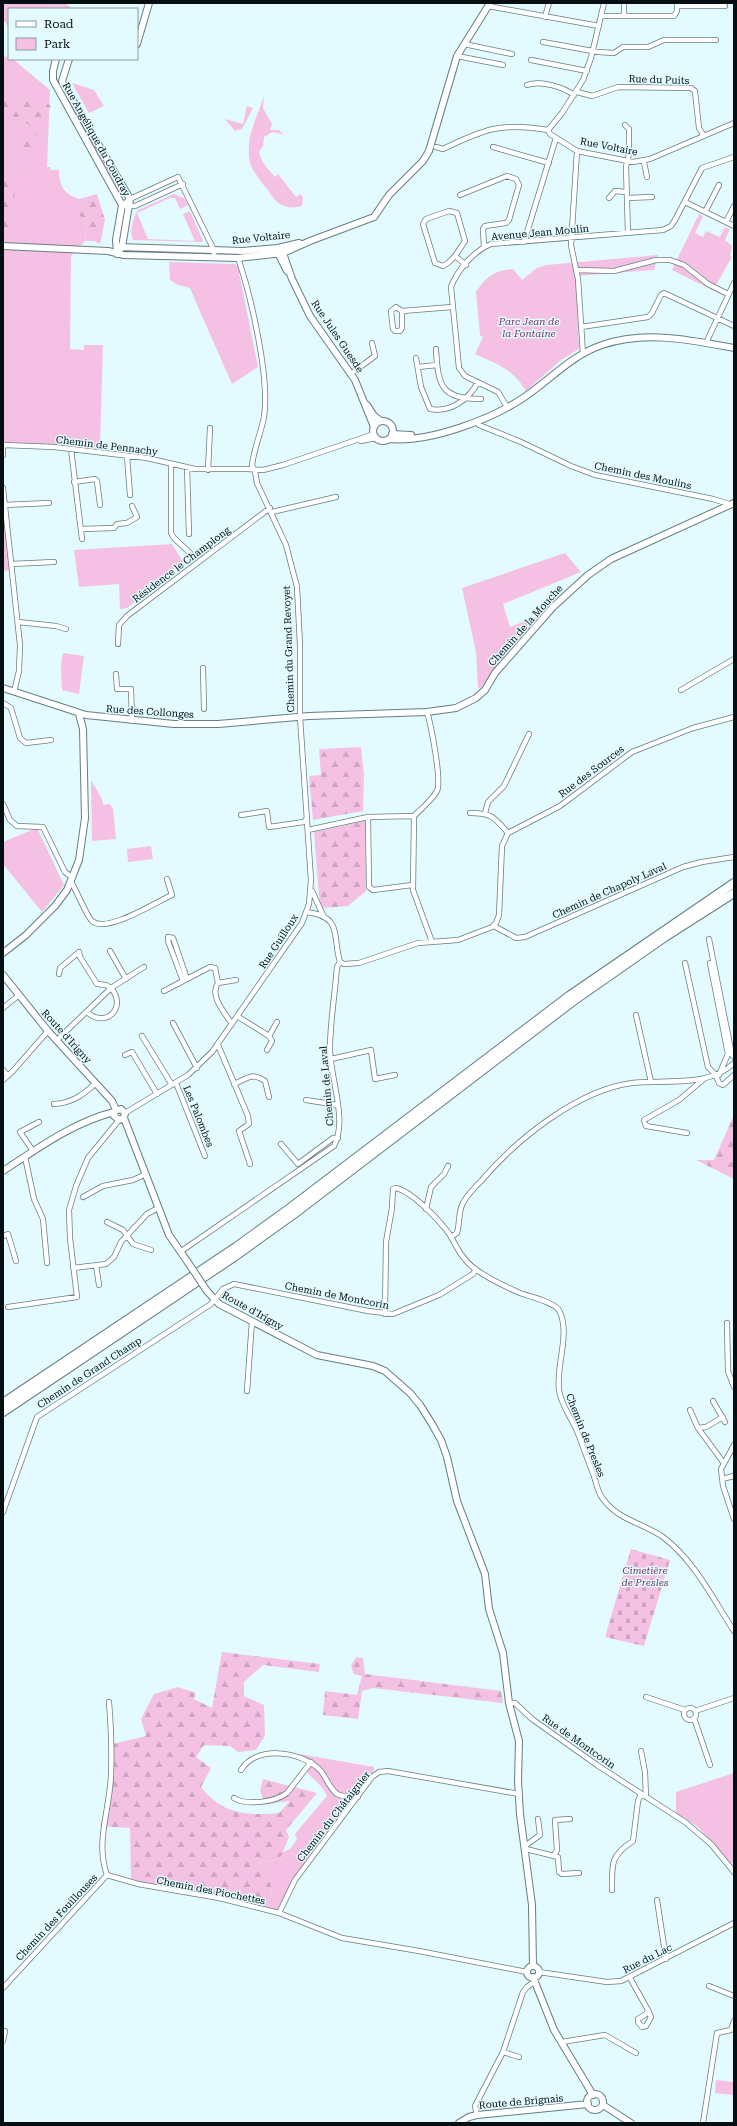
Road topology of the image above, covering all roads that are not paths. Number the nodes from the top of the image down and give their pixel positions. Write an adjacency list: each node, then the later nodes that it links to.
1 (149, 3): 12 (street)
2 (549, 3): 10 (street)
3 (604, 3): 8 (street)
4 (624, 3): 9 (street)
5 (489, 5): 10 (street); 15 (street)
6 (677, 5): 7 (street); 9 (street)
7 (725, 6)
8 (601, 16): 9 (street); 11 (street)
9 (624, 16)
10 (545, 17): 11 (street)
11 (599, 26): 16 (street)
12 (139, 35)
13 (716, 40): 16 (street)
14 (543, 42): 16 (street)
15 (464, 44): 17 (street); 18 (street)
16 (593, 50): 24 (street)
17 (512, 54)
18 (457, 56): 22 (street); 59 (street, Rue Voltaire)
19 (56, 60): 23 (street, Rue Angélique du Coudray)
20 (69, 60): 25 (street, Rue Angélique du Coudray)
21 (531, 60): 24 (street)
22 (503, 65)
23 (53, 71): 25 (street, Rue Angélique du Coudray); 26 (street, Rue Angélique du Coudray)
24 (587, 72): 29 (street)
25 (64, 74): 27 (street, Rue Angélique du Coudray)
26 (53, 80): 27 (street, Rue Angélique du Coudray); 51 (street, Rue Angélique du Coudray)
27 (62, 81): 49 (street, Rue Angélique du Coudray)
28 (527, 85): 29 (street, Rue du Puits)
29 (575, 94): 32 (street); 33 (street, Rue du Puits)
30 (734, 123): 33 (street, Rue Voltaire)
31 (624, 125): 39 (street)
32 (548, 130): 34 (street, Rue Voltaire); 35 (street)
33 (704, 136): 40 (street, Rue Voltaire)
34 (556, 138): 37 (street, Rue Voltaire); 41 (street)
35 (436, 147)
36 (493, 147): 41 (street)
37 (577, 151): 39 (street, Rue Voltaire); 58 (street)
38 (734, 158): 50 (street, Avenue Jean Moulin)
39 (627, 161): 40 (street, Rue Voltaire); 46 (street)
40 (644, 162): 42 (street)
41 (549, 163): 60 (street)
42 (647, 177)
43 (183, 184): 49 (street); 53 (street); 65 (street)
44 (719, 185): 54 (street)
45 (460, 194): 63 (street)
46 (627, 195): 47 (street); 48 (street); 57 (street)
47 (652, 197)
48 (609, 198)
49 (130, 199): 51 (street); 53 (street, Rue Angélique du Coudray)
50 (685, 202): 54 (street); 57 (street, Avenue Jean Moulin)
51 (122, 205): 53 (street); 66 (street, Rue Angélique du Coudray)
52 (734, 206): 55 (street)
53 (129, 207): 62 (street, Rue Angélique du Coudray)
54 (705, 212): 55 (street)
55 (726, 222): 56 (street)
56 (734, 226)
57 (628, 233): 58 (street, Avenue Jean Moulin)
58 (571, 238): 60 (street, Avenue Jean Moulin); 72 (street)
59 (310, 241): 64 (street, Rue Voltaire); 67 (street, Rue Voltaire)
60 (524, 242): 63 (street, Avenue Jean Moulin)
61 (3, 246): 66 (street, Rue Voltaire)
62 (122, 247): 65 (street, Rue Voltaire); 66 (street, Rue Angélique du Coudray)
63 (484, 247): 71 (street, Avenue Jean Moulin)
64 (278, 248): 65 (street, Rue Voltaire); 67 (street, Rue Jules Guesde)
65 (214, 250): 69 (street)
66 (116, 251): 69 (street, Rue Voltaire)
67 (281, 254): 70 (street, Rue Voltaire); 88 (street, Rue Jules Guesde)
68 (455, 256): 68 (street); 71 (street)
69 (214, 257): 70 (street, Rue Voltaire)
70 (238, 258): 109 (street, Chemin du Grand Revoyet)
71 (466, 265): 75 (street, Avenue Jean Moulin)
72 (576, 270): 74 (street); 79 (street)
73 (734, 283): 74 (street)
74 (728, 294): 77 (street)
75 (452, 306): 76 (street); 89 (street, Avenue Jean Moulin)
76 (402, 311): 76 (street)
77 (717, 317): 78 (street); 79 (street); 81 (street)
78 (734, 326)
79 (581, 327): 84 (street)
80 (372, 343): 88 (street)
81 (706, 343): 82 (street); 84 (street)
82 (734, 348)
83 (436, 349): 86 (street)
84 (582, 354): 93 (street)
85 (416, 358): 87 (street)
86 (437, 365): 87 (street); 90 (street)
87 (418, 367): 90 (street)
88 (352, 373): 92 (street, Rue Jules Guesde)
89 (478, 382): 90 (street); 93 (street, Avenue Jean Moulin)
90 (467, 399): 91 (street)
91 (481, 399)
92 (366, 405): 95 (street, Rue Jules Guesde); 97 (street, Rue Jules Guesde)
93 (507, 407): 94 (street)
94 (484, 419): 96 (street); 99 (street)
95 (381, 421): 97 (street); 101 (street)
96 (477, 422): 99 (street, Chemin des Moulins); 101 (street)
97 (374, 427): 100 (street)
98 (210, 428): 108 (street)
99 (488, 428): 115 (street, Chemin des Moulins)
100 (375, 436): 101 (street); 109 (street, Chemin de Pennachy)
101 (391, 436)
102 (4, 445): 103 (street, Chemin de Pennachy); 104 (street)
103 (71, 449): 105 (street, Chemin de Pennachy); 110 (street)
104 (3, 454)
105 (127, 456): 106 (street, Chemin de Pennachy); 112 (street)
106 (171, 464): 107 (street, Chemin de Pennachy); 123 (street)
107 (187, 467): 108 (street, Chemin de Pennachy); 121 (street)
108 (208, 470): 109 (street, Chemin de Pennachy)
109 (255, 471): 119 (street, Chemin du Grand Revoyet)
110 (74, 482): 117 (street); 120 (street)
111 (3, 488): 116 (street)
112 (130, 495)
113 (336, 497): 119 (street)
114 (49, 503): 116 (street)
115 (732, 504): 137 (street, Chemin de la Mouche)
116 (4, 505): 125 (street)
117 (100, 505)
118 (132, 506): 120 (street)
119 (271, 510): 128 (street, Résidence le Champlong); 140 (street, Chemin du Grand Revoyet)
120 (81, 529): 122 (street)
121 (189, 534)
122 (82, 539)
123 (190, 553)
124 (54, 562): 125 (street)
125 (11, 564): 126 (street)
126 (18, 622): 127 (street); 134 (street)
127 (66, 629)
128 (118, 644)
129 (734, 659): 133 (street)
130 (204, 668): 136 (street)
131 (116, 674): 141 (street)
132 (3, 688): 134 (street, Rue des Collonges)
133 (681, 690)
134 (14, 692): 138 (street, Rue des Collonges)
135 (3, 703): 143 (street)
136 (204, 709)
137 (427, 712): 140 (street, Chemin de la Mouche); 148 (street)
138 (82, 714): 141 (street, Rue des Collonges); 155 (street)
139 (734, 717): 152 (street, Rue des Sources)
140 (300, 718): 141 (street, Rue des Collonges); 150 (street, Rue Guilloux)
141 (132, 720)
142 (529, 734): 146 (street)
143 (52, 740)
144 (3, 804): 155 (street)
145 (470, 812): 146 (street)
146 (485, 812): 152 (street)
147 (241, 814): 150 (street)
148 (414, 816): 149 (street); 157 (street)
149 (368, 817): 151 (street); 157 (street)
150 (308, 818): 151 (street, Rue Guilloux)
151 (308, 830): 158 (street, Rue Guilloux)
152 (508, 833): 162 (street)
153 (734, 857): 162 (street, Chemin de Chapoly Laval)
154 (167, 878): 155 (street)
155 (72, 880): 166 (street)
156 (734, 883): 250 (highway)
157 (412, 885): 164 (street)
158 (311, 888): 160 (street, Rue Guilloux); 161 (street, Chemin de Laval)
159 (734, 893): 252 (highway)
160 (307, 912): 161 (street); 183 (street, Rue Guilloux)
161 (323, 915): 167 (street, Chemin de Laval)
162 (494, 926): 164 (street)
163 (709, 939): 194 (street)
164 (432, 942): 167 (street)
165 (110, 951): 173 (street)
166 (3, 953)
167 (340, 962): 195 (street, Chemin de Laval)
168 (685, 963): 199 (street)
169 (710, 963): 199 (street)
170 (144, 967): 173 (street)
171 (59, 974): 177 (street)
172 (3, 975): 179 (street, Route d'Irigny)
173 (126, 979): 177 (street)
174 (185, 980): 174 (street); 176 (street); 178 (street)
175 (236, 980): 176 (street)
176 (218, 983): 186 (street)
177 (111, 988): 181 (street); 181 (street)
178 (164, 990)
179 (19, 995): 180 (street); 187 (street, Route d'Irigny)
180 (3, 1008)
181 (87, 1012): 190 (street)
182 (636, 1015): 205 (street)
183 (237, 1016): 186 (street, Rue Guilloux); 189 (street)
184 (277, 1022): 189 (street)
185 (173, 1023): 197 (street)
186 (232, 1024): 191 (street, Rue Guilloux)
187 (48, 1031): 190 (street, Route d'Irigny); 201 (street)
188 (142, 1036): 207 (street, Les Palombes)
189 (268, 1036): 192 (street)
190 (57, 1040): 206 (street, Route d'Irigny)
191 (218, 1045): 197 (street, Rue Guilloux); 208 (street)
192 (268, 1050)
193 (125, 1055): 209 (street)
194 (734, 1057)
195 (332, 1059): 202 (street); 213 (street, Chemin de Laval)
196 (734, 1063): 199 (street)
197 (197, 1068): 207 (street, Rue Guilloux)
198 (3, 1070): 201 (street)
199 (718, 1075): 200 (street); 203 (street)
200 (734, 1075)
201 (8, 1076): 204 (street)
202 (395, 1076)
203 (705, 1078): 205 (street); 217 (street)
204 (3, 1080)
205 (651, 1082): 233 (street)
206 (96, 1083): 212 (street); 214 (street, Route d'Irigny)
207 (174, 1084): 209 (street, Rue Guilloux); 221 (street, Les Palombes)
208 (234, 1084): 210 (street); 223 (street)
209 (157, 1094): 215 (street, Rue Guilloux)
210 (269, 1097)
211 (306, 1100): 213 (street)
212 (54, 1104)
213 (338, 1105): 218 (street, Chemin de Laval)
214 (115, 1111): 215 (street, Route d'Irigny); 215 (street); 220 (street)
215 (123, 1117): 226 (street, Route d'Irigny); 239 (street)
216 (39, 1122): 220 (street)
217 (687, 1133)
218 (338, 1138): 219 (street); 235 (street, Chemin de Laval)
219 (281, 1144)
220 (33, 1151): 222 (street)
221 (205, 1156)
222 (25, 1157): 225 (street); 237 (street)
223 (250, 1164)
224 (448, 1166): 229 (street)
225 (3, 1171)
226 (146, 1174): 227 (street); 228 (street, Route d'Irigny)
227 (83, 1196)
228 (158, 1208): 232 (street); 235 (street, Route d'Irigny)
229 (426, 1209): 233 (street, Chemin de Presles); 244 (street, Chemin de Presles)
230 (107, 1222): 232 (street)
231 (3, 1236): 236 (street)
232 (127, 1236): 234 (street); 238 (street)
233 (451, 1237): 240 (street, Chemin de Presles)
234 (151, 1250)
235 (180, 1252): 242 (street, Route d'Irigny, bridge)
236 (16, 1261)
237 (47, 1263)
238 (96, 1265): 239 (street); 241 (street)
239 (73, 1268): 243 (street)
240 (476, 1269): 244 (street, Chemin de Montcorin); 260 (street, Chemin de Presles)
241 (99, 1284)
242 (214, 1299): 244 (street, Chemin de Montcorin); 245 (street, Route d'Irigny); 258 (street, Chemin de Grand Champ)
243 (8, 1307)
244 (385, 1314)
245 (252, 1321): 248 (street); 264 (street, Route d'Irigny)
246 (727, 1323): 247 (street)
247 (734, 1388)
248 (247, 1391)
249 (714, 1401): 253 (street)
250 (3, 1403)
251 (690, 1410): 253 (street)
252 (3, 1412)
253 (698, 1428): 255 (street)
254 (734, 1445): 255 (street)
255 (723, 1462): 257 (street)
256 (734, 1476): 257 (street)
257 (722, 1479): 259 (street)
258 (3, 1512)
259 (734, 1520)
260 (734, 1630)
261 (646, 1697): 265 (street)
262 (734, 1698): 266 (street)
263 (109, 1702): 282 (street)
264 (509, 1703): 272 (street, Route d'Irigny); 273 (street, Rue de Montcorin)
265 (685, 1710): 266 (street); 267 (street)
266 (695, 1711): 267 (street)
267 (694, 1718): 270 (street)
268 (641, 1751): 273 (street)
269 (311, 1762): 271 (street); 274 (street); 275 (street)
270 (710, 1765)
271 (241, 1770)
272 (519, 1794): 274 (street, Chemin du Châtaignier); 278 (street, Route d'Irigny)
273 (643, 1796): 280 (street, Rue de Montcorin); 283 (street)
274 (358, 1797): 285 (street, Chemin du Châtaignier)
275 (234, 1798)
276 (538, 1819): 278 (street)
277 (570, 1820): 279 (street)
278 (525, 1847): 279 (street); 288 (street, Route d'Irigny)
279 (554, 1855): 281 (street)
280 (734, 1872)
281 (579, 1873)
282 (107, 1875): 285 (street, Chemin des Piochettes); 294 (street, Chemin des Fouillouses)
283 (612, 1890)
284 (657, 1900): 287 (street)
285 (279, 1913): 289 (street, Chemin des Piochettes)
286 (734, 1923): 287 (street, Rue du Lac)
287 (666, 1959): 291 (street, Rue du Lac)
288 (533, 1966): 289 (street); 290 (street)
289 (527, 1972): 292 (street)
290 (539, 1972): 291 (street, Rue du Lac); 292 (street)
291 (630, 1978): 296 (street)
292 (534, 1980): 300 (street); 301 (street)
293 (709, 1986): 295 (street)
294 (3, 1988)
295 (734, 1996)
296 (648, 2010)
297 (734, 2022): 310 (street)
298 (3, 2031): 299 (street)
299 (3, 2041)
300 (562, 2042): 302 (street); 304 (street)
301 (503, 2052): 303 (street); 307 (street)
302 (636, 2053)
303 (519, 2057)
304 (593, 2095): 305 (street); 306 (street)
305 (588, 2104): 306 (street); 307 (street, Route de Brignais)
306 (603, 2104): 309 (street)
307 (477, 2115): 308 (street, Route de Brignais)
308 (459, 2123)
309 (631, 2123)
310 (703, 2123)

